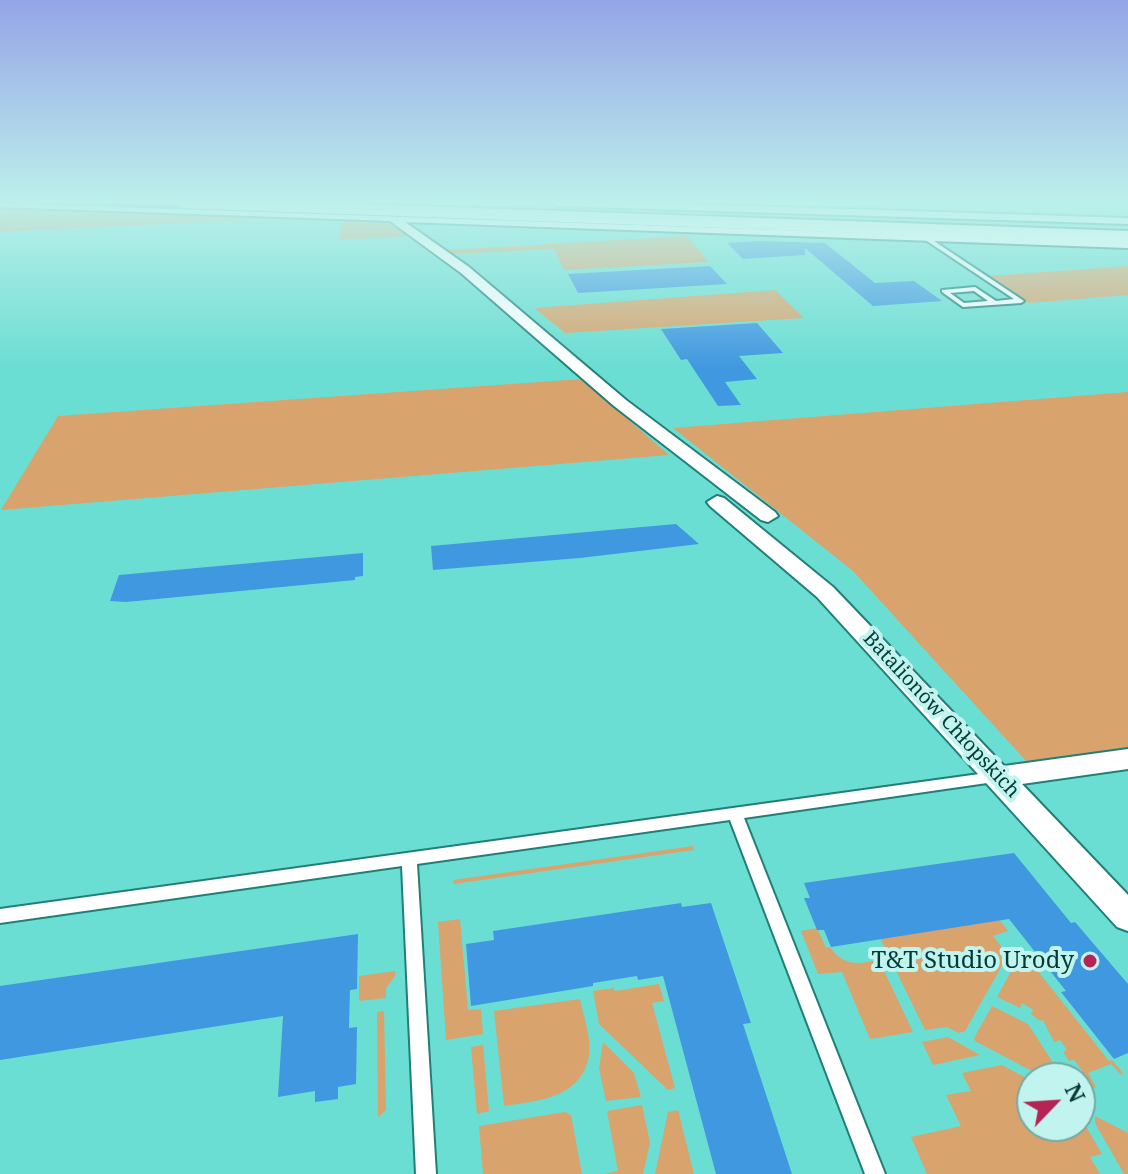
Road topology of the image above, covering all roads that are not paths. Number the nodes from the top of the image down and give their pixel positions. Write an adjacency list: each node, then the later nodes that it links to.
1 (448, 258): 7 (street)
2 (956, 258): 5 (lane)
3 (959, 278): 4 (lane)
4 (975, 289): 5 (lane); 5 (lane)
5 (995, 303)
6 (717, 502): 7 (street, Batalionów Chłopskich)
7 (744, 523): 9 (street, Batalionów Chłopskich)
8 (1128, 759): 9 (street)
9 (999, 777): 10 (lane); 13 (street, Batalionów Chłopskich)
10 (735, 813): 11 (lane); 15 (lane)
11 (409, 859): 12 (lane); 14 (lane)
12 (0, 916)
13 (1128, 917)
14 (426, 1174)
15 (875, 1174)

